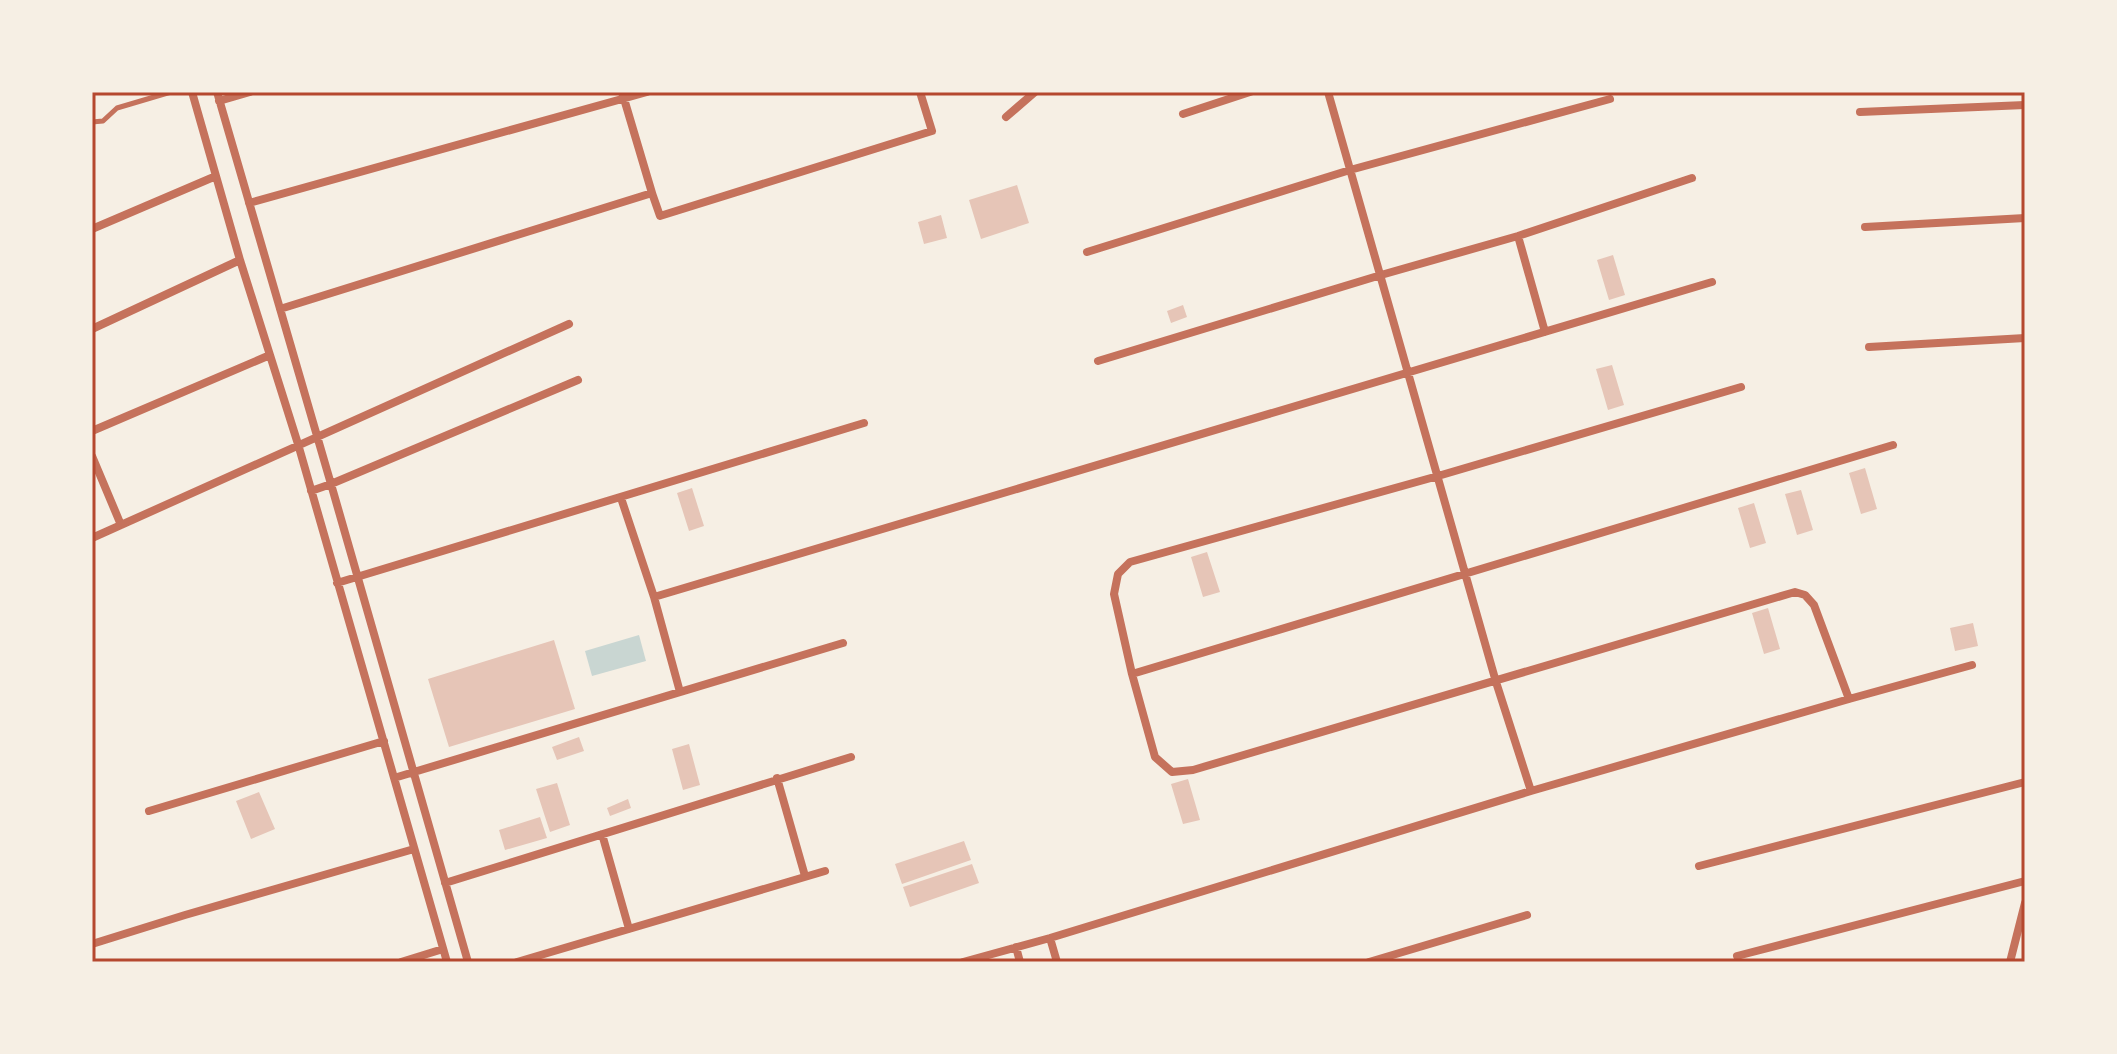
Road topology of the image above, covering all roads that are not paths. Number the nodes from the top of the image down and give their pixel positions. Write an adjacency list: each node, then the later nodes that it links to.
1 (171, 92): 16 (lane)
2 (192, 92): 18 (street)
3 (250, 92): 10 (street)
4 (647, 92): 9 (street)
5 (920, 92): 20 (street)
6 (1035, 92): 15 (street)
7 (1250, 92): 14 (street)
8 (1328, 92): 17 (street)
9 (623, 95): 20 (street); 21 (street)
10 (218, 96): 21 (street)
11 (1610, 99): 17 (street)
12 (2025, 105): 13 (street)
13 (1860, 112)
14 (1183, 114)
15 (1006, 117)
16 (92, 122)
17 (1350, 170): 26 (street); 28 (street)
18 (216, 176): 23 (street); 27 (street)
19 (1692, 178): 25 (street)
20 (652, 193): 30 (street)
21 (249, 203): 30 (street)
22 (2025, 218): 24 (street)
23 (92, 227)
24 (1865, 227)
25 (1518, 236): 28 (street); 33 (street)
26 (1087, 252)
27 (240, 260): 32 (street); 36 (street)
28 (1381, 275): 37 (street); 38 (street)
29 (1712, 282): 33 (street)
30 (280, 309): 43 (street)
31 (569, 324): 43 (street)
32 (92, 329)
33 (1545, 332): 38 (street)
34 (2025, 338): 35 (street)
35 (1869, 347)
36 (270, 355): 42 (street); 44 (street)
37 (1098, 361)
38 (1408, 372): 47 (street); 56 (street)
39 (578, 380): 48 (street)
40 (1741, 387): 47 (street)
41 (864, 423): 50 (street)
42 (92, 431)
43 (316, 436): 44 (street); 48 (street)
44 (298, 444): 49 (street); 51 (street)
45 (1893, 445): 53 (street)
46 (92, 456): 51 (street)
47 (1438, 476): 53 (street); 59 (street)
48 (331, 484): 49 (street); 54 (street)
49 (311, 491): 55 (street)
50 (621, 498): 54 (street); 56 (street)
51 (121, 525): 52 (street)
52 (92, 538)
53 (1466, 574): 59 (street); 60 (street)
54 (356, 577): 55 (street); 65 (street)
55 (337, 583): 63 (street)
56 (654, 597): 61 (street)
57 (843, 643): 61 (street)
58 (1972, 665): 62 (street)
59 (1132, 674): 60 (street)
60 (1496, 682): 62 (street); 69 (street)
61 (680, 692): 65 (street)
62 (1849, 699): 69 (street)
63 (384, 741): 66 (street); 70 (street)
64 (851, 757): 67 (street)
65 (413, 772): 66 (street); 77 (street)
66 (394, 778): 72 (street)
67 (777, 778): 71 (street); 75 (street)
68 (2025, 782): 73 (street)
69 (1531, 791): 81 (street)
70 (149, 811)
71 (602, 834): 77 (street); 80 (street)
72 (414, 849): 82 (street); 84 (street)
73 (1699, 866)
74 (825, 871): 75 (street)
75 (805, 876): 80 (street)
76 (2025, 881): 86 (street)
77 (445, 883): 89 (street)
78 (2025, 903): 96 (street)
79 (1527, 915): 85 (street)
80 (629, 929): 90 (street)
81 (1050, 938): 83 (street); 93 (street)
82 (92, 944)
83 (1016, 947): 91 (street); 92 (street)
84 (443, 949): 87 (street); 88 (street)
85 (1406, 951): 94 (street); 95 (lane)
86 (1737, 956)
87 (401, 962)
88 (447, 962)
89 (468, 962)
90 (517, 962)
91 (963, 962)
92 (1020, 962)
93 (1057, 962)
94 (1369, 962)
95 (1409, 962)
96 (2010, 962)

